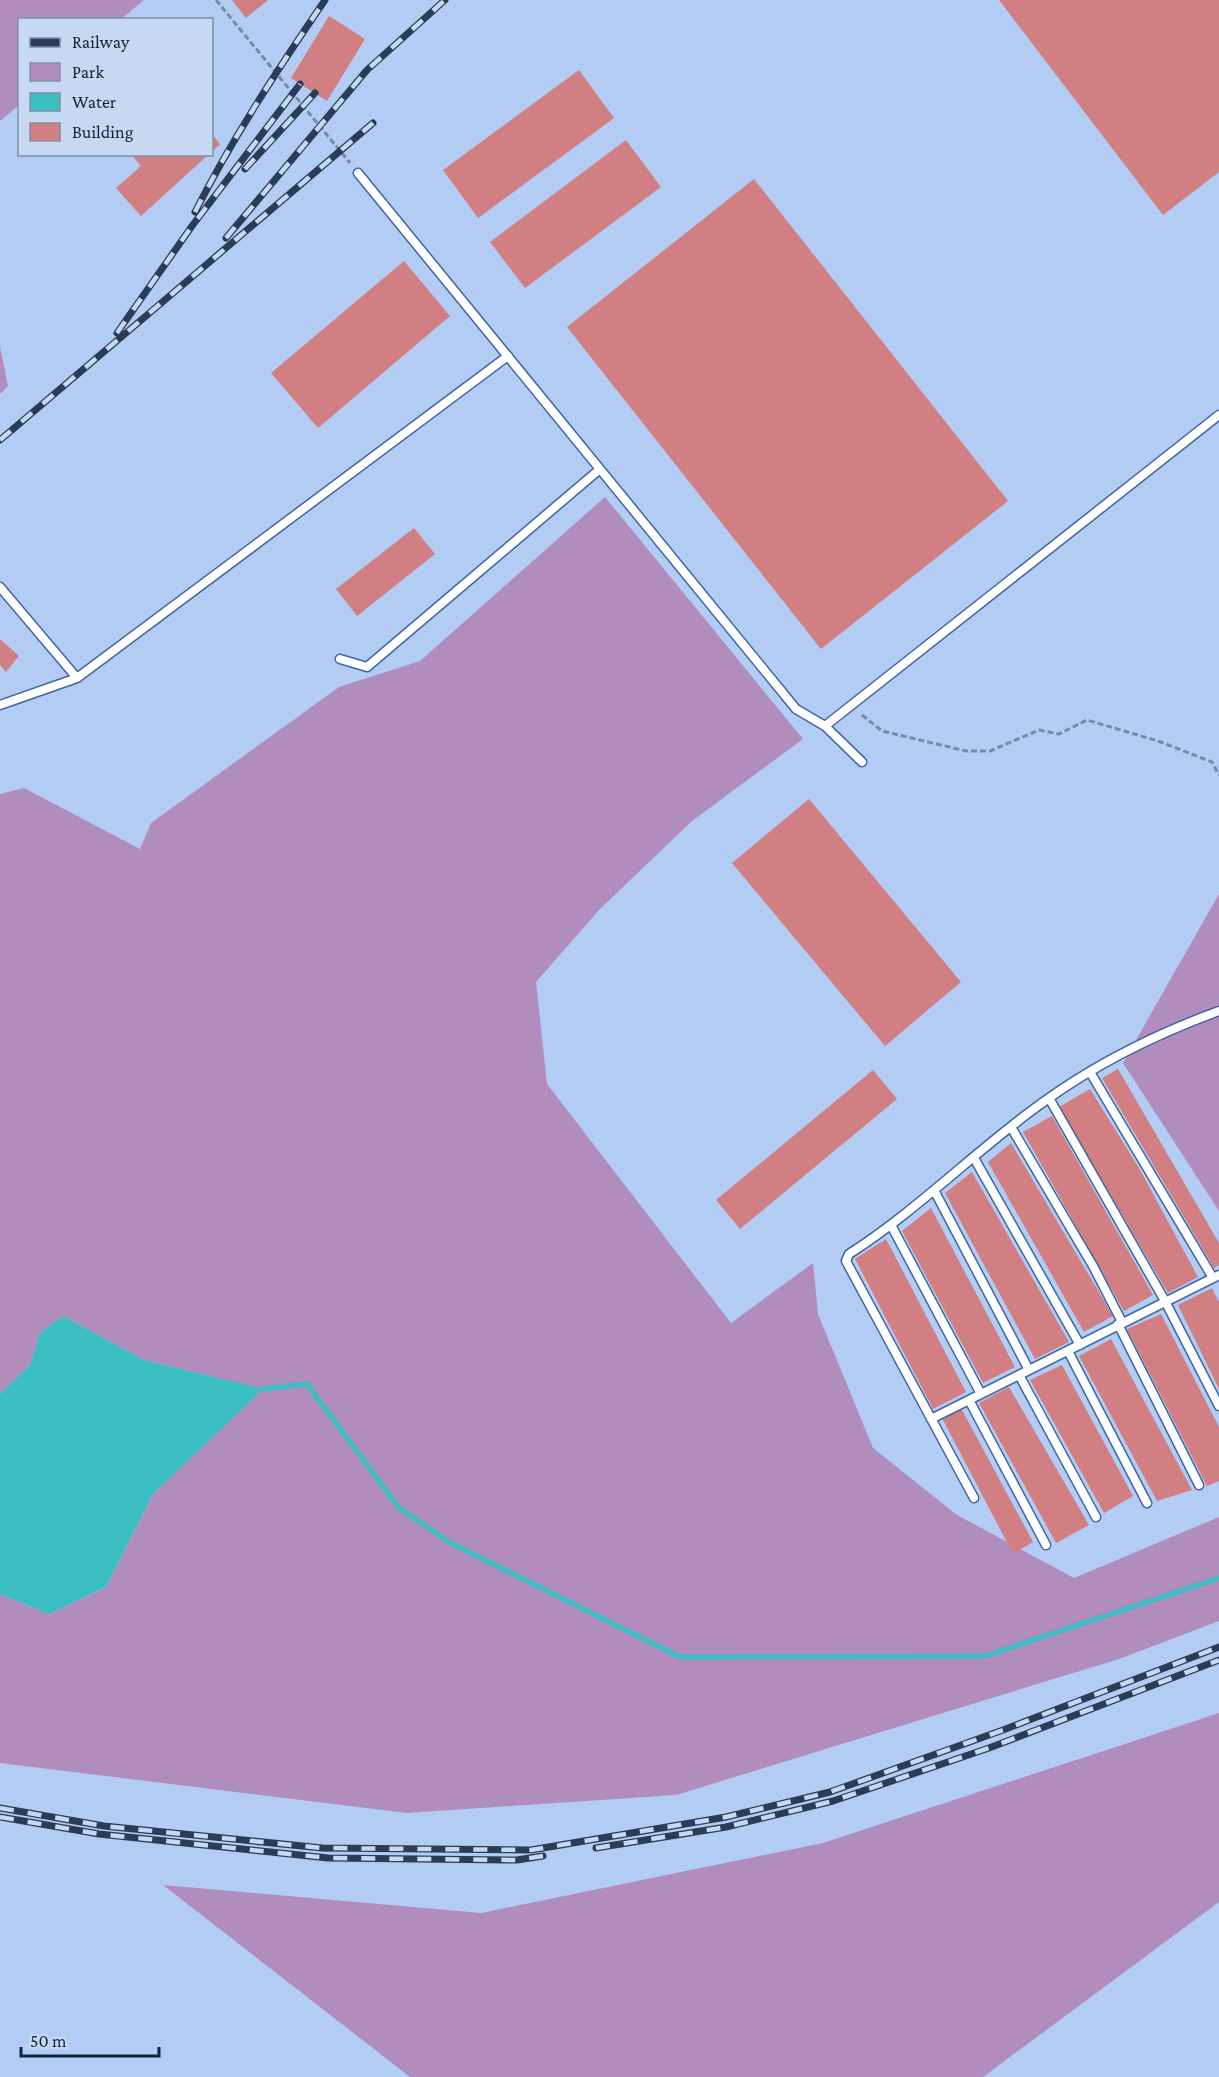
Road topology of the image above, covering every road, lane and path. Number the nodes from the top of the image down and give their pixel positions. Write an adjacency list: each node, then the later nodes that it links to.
1 (216, 0): 2 (path)
2 (358, 173): 3 (lane)
3 (508, 356): 5 (lane); 8 (lane)
4 (1219, 415): 10 (lane)
5 (600, 469): 7 (lane); 11 (lane)
6 (0, 587): 8 (lane)
7 (340, 659)
8 (77, 678): 9 (lane)
9 (0, 705)
10 (851, 706): 11 (lane); 13 (path)
11 (825, 726): 12 (lane)
12 (862, 762)
13 (1219, 775)
14 (1219, 1011): 15 (lane)
15 (1090, 1072): 16 (lane); 21 (lane)
16 (1049, 1098): 17 (lane); 22 (lane)
17 (1011, 1127): 18 (lane); 23 (lane)
18 (974, 1158): 19 (lane); 24 (lane)
19 (934, 1191): 20 (lane); 26 (lane)
20 (891, 1225): 28 (lane); 31 (lane)
21 (1217, 1276): 22 (lane)
22 (1165, 1301): 23 (lane); 30 (lane)
23 (1120, 1323): 24 (lane); 32 (lane)
24 (1080, 1345): 25 (lane)
25 (1068, 1351): 26 (lane); 34 (lane)
26 (1029, 1370): 27 (lane)
27 (1019, 1375): 28 (lane); 35 (lane)
28 (981, 1394): 29 (lane)
29 (969, 1400): 31 (lane); 36 (lane)
30 (1219, 1406)
31 (931, 1419): 33 (lane)
32 (1199, 1485)
33 (974, 1497)
34 (1146, 1503)
35 (1096, 1517)
36 (1046, 1545)

